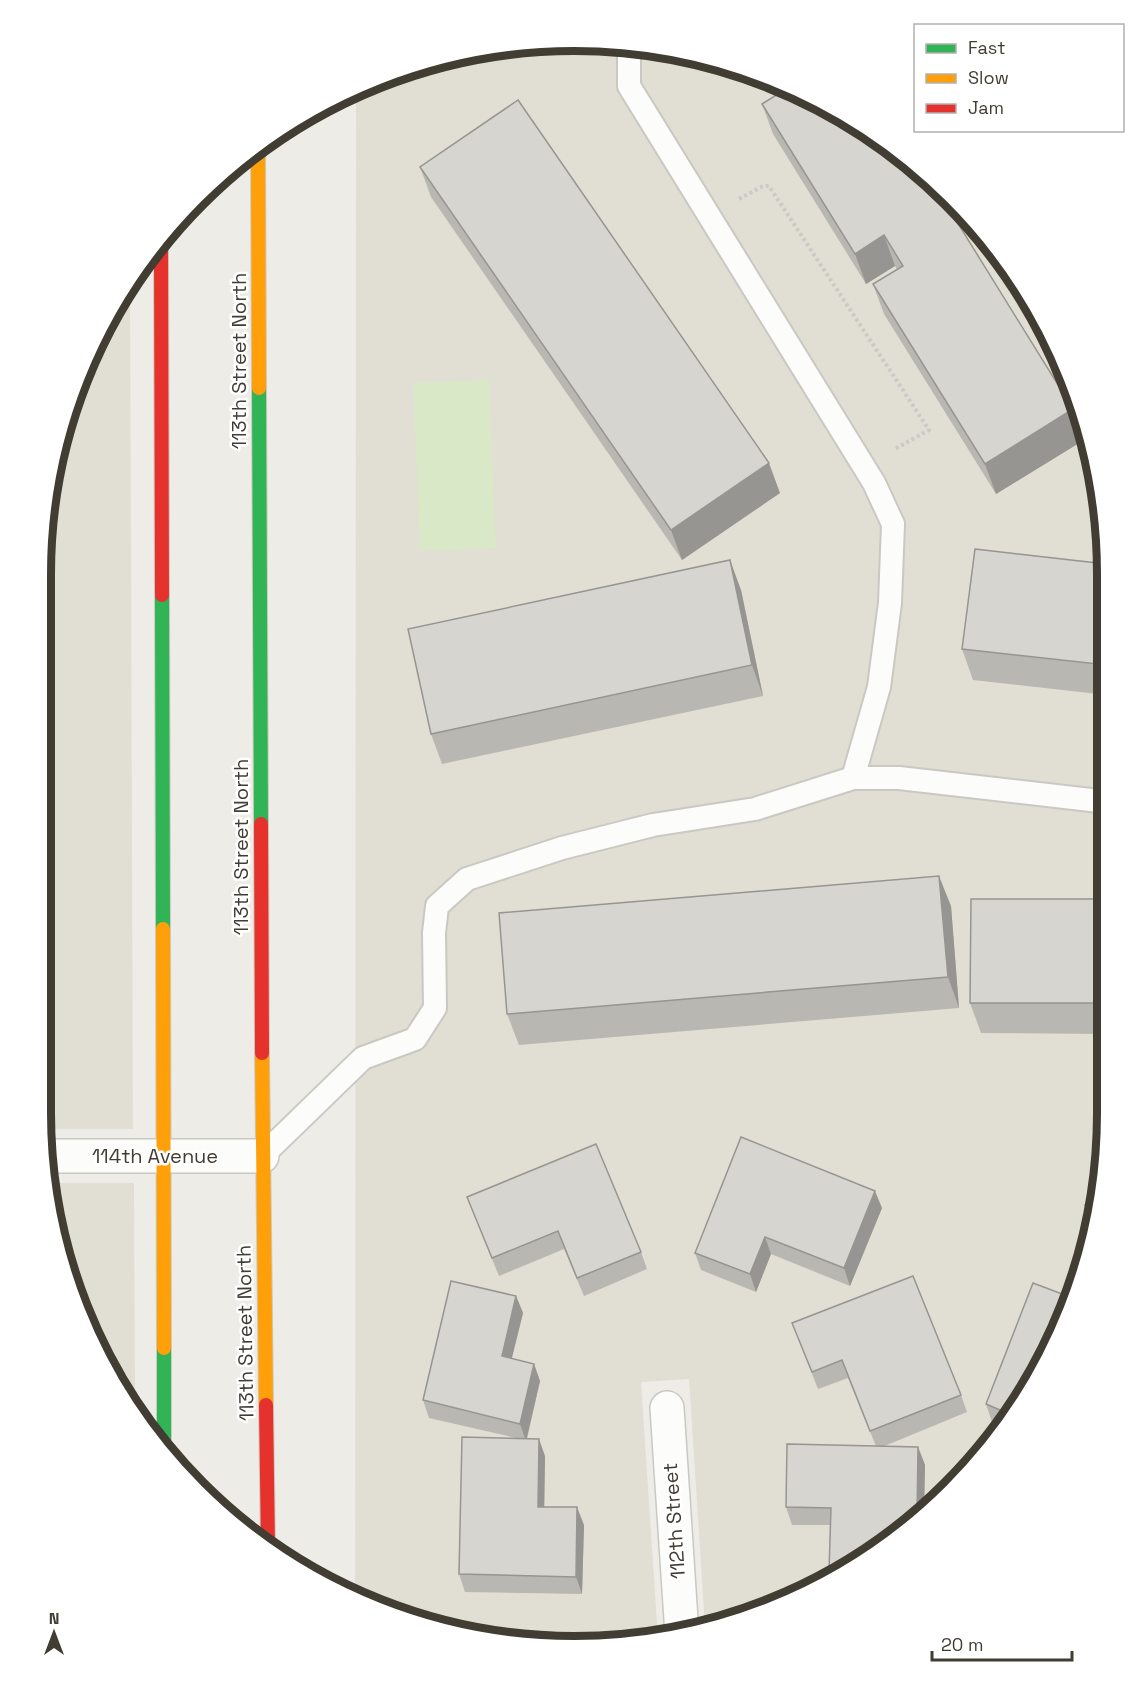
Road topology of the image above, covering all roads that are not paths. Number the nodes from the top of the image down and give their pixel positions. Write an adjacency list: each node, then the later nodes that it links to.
1 (629, 54): 4 (lane)
2 (258, 157): 8 (main road, 113th Street North)
3 (161, 254): 7 (main road)
4 (854, 778): 5 (lane); 8 (lane)
5 (1097, 801)
6 (53, 1156): 7 (street, 114th Avenue)
7 (164, 1156): 8 (street, 114th Avenue); 10 (main road)
8 (262, 1156): 11 (main road, 113th Street North)
9 (667, 1408): 12 (street, 112th Street)
10 (164, 1437)
11 (268, 1537)
12 (681, 1625)

